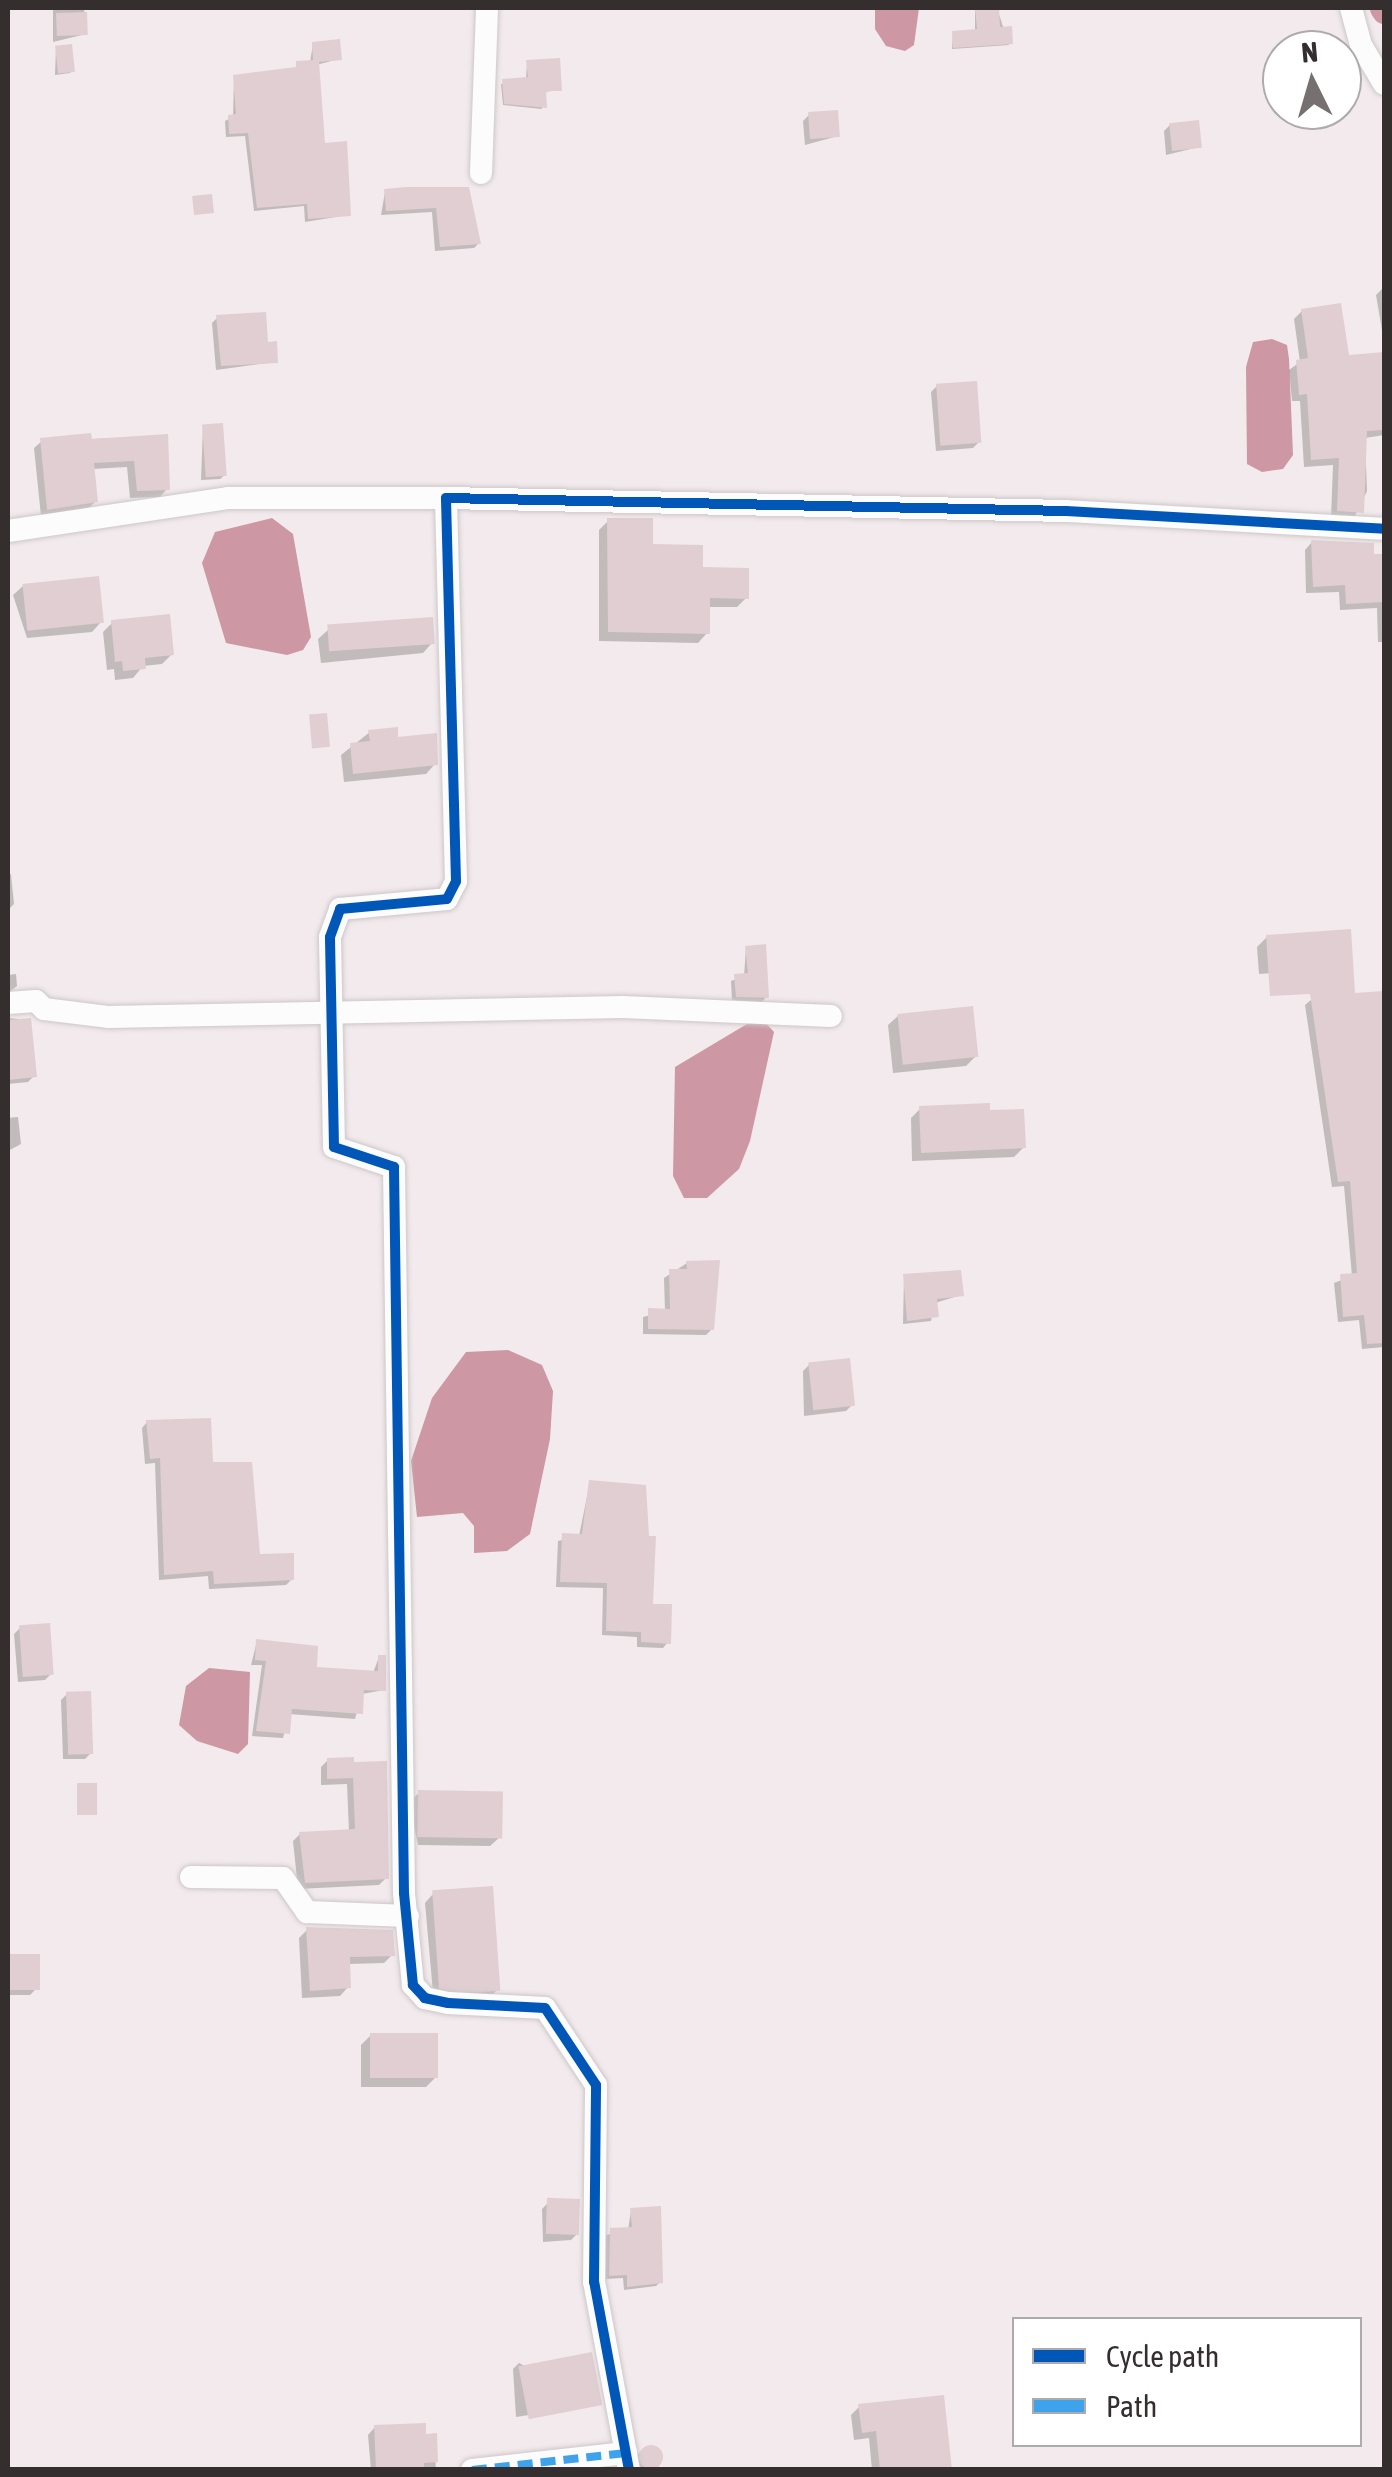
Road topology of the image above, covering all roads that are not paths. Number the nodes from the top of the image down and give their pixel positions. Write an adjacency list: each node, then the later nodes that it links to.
1 (486, 8): 4 (street)
2 (1351, 8): 3 (street)
3 (1384, 84)
4 (481, 173)
5 (446, 498): 6 (street); 7 (street); 9 (street)
6 (1384, 529)
7 (8, 531)
8 (8, 1003): 9 (street)
9 (332, 1009): 10 (street); 12 (street)
10 (831, 1016)
11 (191, 1877): 12 (street)
12 (408, 1916): 13 (street)
13 (627, 2461): 14 (street)
14 (472, 2470)

